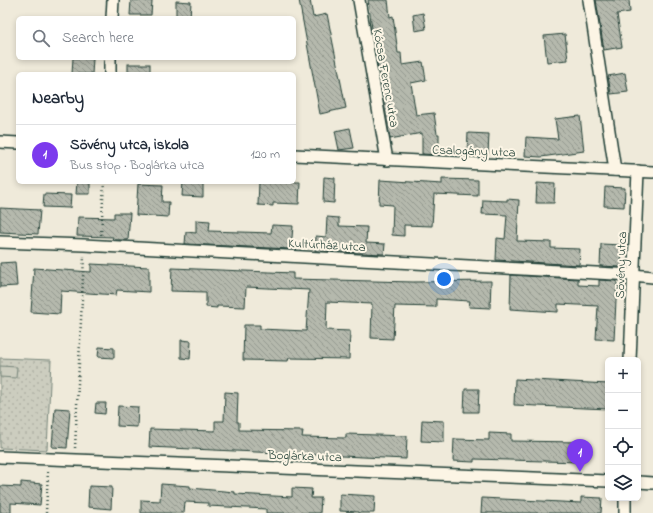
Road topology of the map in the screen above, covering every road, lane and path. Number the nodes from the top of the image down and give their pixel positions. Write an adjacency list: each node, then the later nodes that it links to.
1 (113, 0): 4 (street)
2 (359, 0): 10 (street, Kócsa Ferenc utca)
3 (589, 0): 11 (street)
4 (112, 16)
5 (110, 60): 6 (street)
6 (110, 72)
7 (0, 142): 8 (street)
8 (16, 143)
9 (296, 155): 10 (street, Csalogány utca)
10 (387, 160): 11 (street, Csalogány utca)
11 (614, 170): 12 (street, Csalogány utca)
12 (638, 171): 13 (street, Csalogány utca); 18 (street, Sövény utca)
13 (653, 172)
14 (104, 184): 17 (path)
15 (0, 242): 16 (street, Kultúrház utca)
16 (84, 245): 17 (street, Kultúrház utca); 23 (path)
17 (100, 246): 18 (street, Kultúrház utca)
18 (633, 275): 19 (street, Kultúrház utca); 20 (street, Sövény utca)
19 (653, 277)
20 (630, 357)
21 (0, 457): 22 (street, Boglárka utca)
22 (49, 459): 23 (street, Boglárka utca); 28 (path)
23 (75, 460): 24 (street, Boglárka utca)
24 (605, 481)
25 (641, 482): 26 (street)
26 (653, 483)
27 (625, 501): 29 (street)
28 (46, 513)
29 (625, 513)

